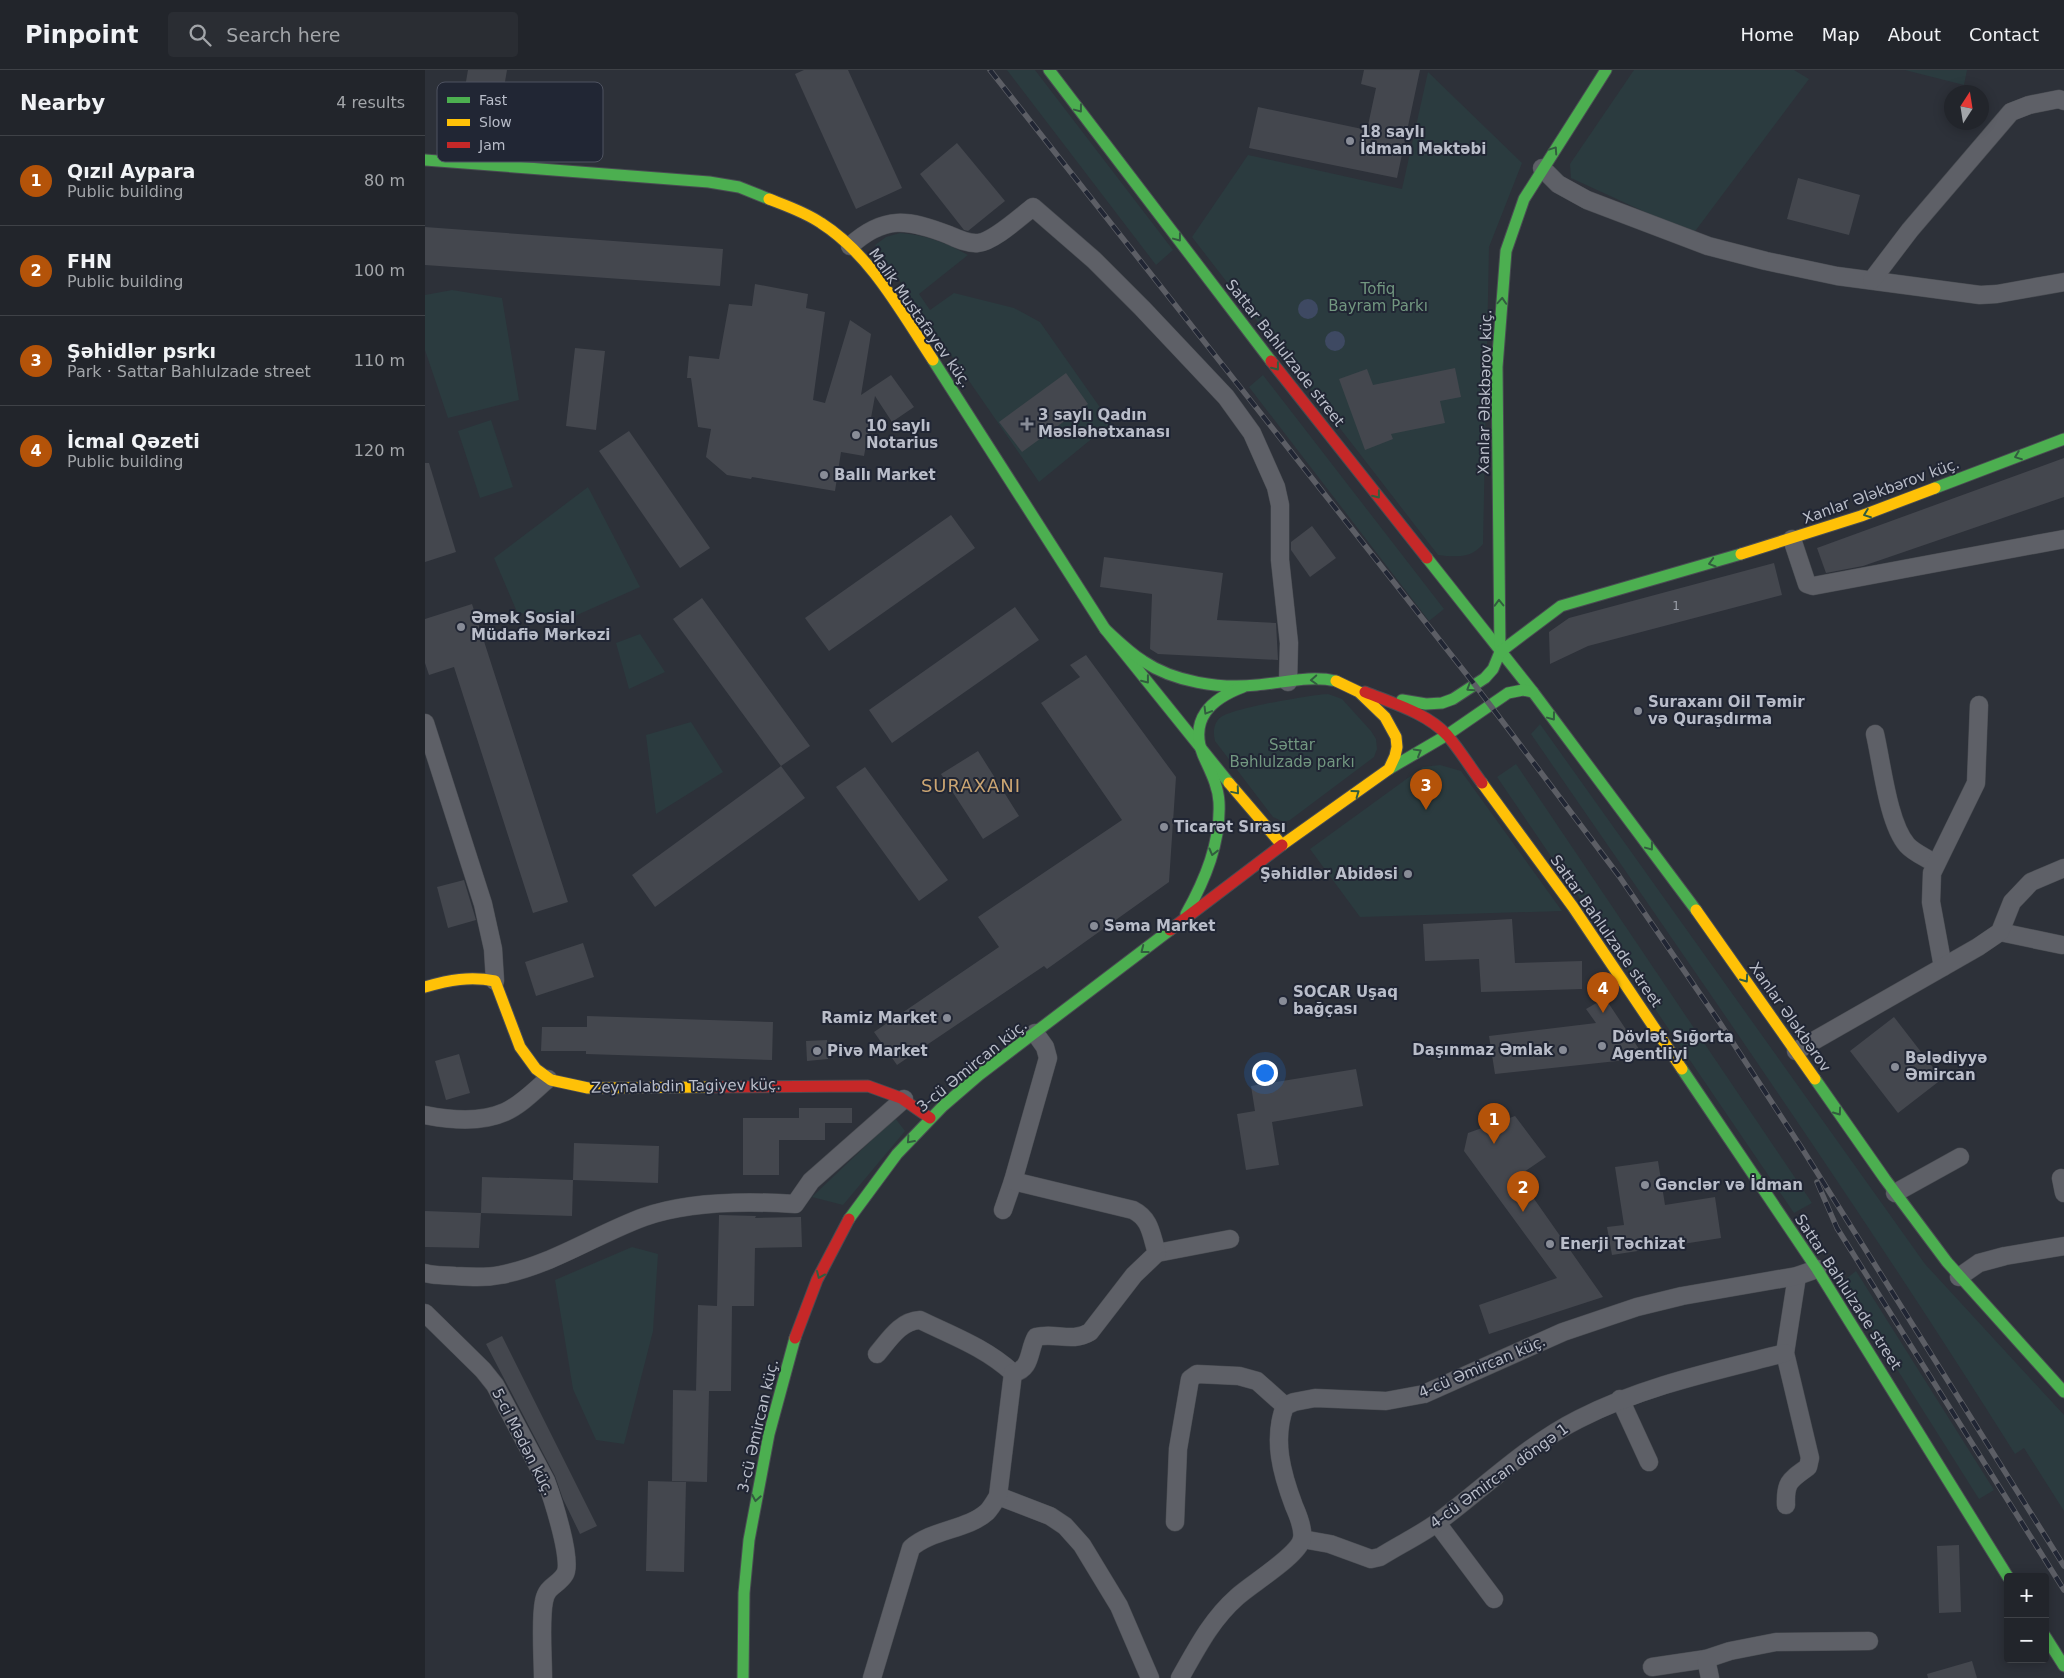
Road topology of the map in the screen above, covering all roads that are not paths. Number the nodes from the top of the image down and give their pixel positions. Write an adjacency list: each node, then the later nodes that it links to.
1 (1049, 70): 13 (main road, Sattar Bahlulzade street, one-way to 13)
2 (1606, 70): 5 (main road, Xanlar Ələkbərov küç., one-way to 2)
3 (2064, 101): 7 (street)
4 (451, 162): 6 (main road, Malik Mustafayev küç.)
5 (1542, 168): 7 (street); 13 (main road, Xanlar Ələkbərov küç., one-way to 5)
6 (850, 246): 12 (main road, Malik Mustafayev küç.); 14 (street)
7 (1872, 280): 8 (street)
8 (2064, 282)
9 (2064, 439): 10 (main road, Xanlar Ələkbərov küç., one-way to 10)
10 (1792, 539): 11 (street); 13 (main road, Xanlar Ələkbərov küç., one-way to 13)
11 (2064, 539)
12 (1105, 629): 16 (main road); 22 (main road, one-way to 22)
13 (1500, 652): 15 (main road, one-way to 15); 17 (main road, Xanlar Ələkbərov)
14 (1288, 682): 15 (main road, one-way to 14); 16 (main road)
15 (1339, 682): 21 (main road, Sattar Bahlulzade street); 23 (main road)
16 (1245, 686): 22 (main road, one-way to 22)
17 (1533, 692): 21 (main road); 34 (main road, Xanlar Ələkbərov, one-way to 34)
18 (1979, 705): 25 (street)
19 (425, 723): 31 (street, Zeynalabdin Tagiyev küç.)
20 (1875, 734): 25 (street)
21 (1447, 735): 23 (main road, one-way to 21); 46 (main road, Sattar Bahlulzade street)
22 (1204, 754): 24 (main road, one-way to 24); 27 (main road, 3-cü Əmircan küç., one-way to 27)
23 (1389, 769): 24 (main road, one-way to 23)
24 (1282, 845): 27 (main road)
25 (1936, 864): 30 (street)
26 (2064, 868): 28 (street)
27 (1183, 920): 33 (main road, 3-cü Əmircan küç., one-way to 33)
28 (2000, 932): 29 (street); 30 (street)
29 (2062, 945)
30 (1943, 966): 34 (street)
31 (495, 981): 32 (main road); 35 (main road, Zeynalabdin Tagiyev küç.)
32 (425, 987)
33 (1035, 1033): 38 (main road, 3-cü Əmircan küç.); 40 (street)
34 (1796, 1051): 41 (main road, Xanlar Ələkbərov, one-way to 41)
35 (548, 1078): 36 (main road, Zeynalabdin Tagiyev küç.); 37 (street)
36 (904, 1099): 38 (main road, Zeynalabdin Tagiyev küç.); 47 (street)
37 (425, 1116)
38 (930, 1118): 71 (main road, 3-cü Əmircan küç., one-way to 71)
39 (1960, 1156): 41 (street)
40 (1013, 1181): 42 (street); 45 (street)
41 (1895, 1193): 49 (main road, Xanlar Ələkbərov)
42 (1003, 1210)
43 (1230, 1240): 45 (street)
44 (2064, 1246): 49 (street)
45 (1157, 1253): 53 (street)
46 (1817, 1269): 48 (street, 4-cü Əmircan küç.); 63 (main road, Sattar Bahlulzade street)
47 (425, 1273)
48 (1797, 1276): 51 (street); 56 (street, 4-cü Əmircan küç.)
49 (1959, 1277): 54 (main road, Xanlar Ələkbərov)
50 (425, 1312): 70 (street, 5-ci Mədən küç.)
51 (1785, 1353): 55 (street, 4-cü Əmircan döngə 1); 59 (street)
52 (877, 1354): 53 (street)
53 (1013, 1373): 58 (street)
54 (2064, 1392)
55 (1620, 1399): 57 (street); 61 (street, 4-cü Əmircan döngə 1)
56 (1285, 1406): 60 (street); 62 (street)
57 (1649, 1462)
58 (998, 1496): 72 (street); 73 (street)
59 (1786, 1505)
60 (1175, 1522)
61 (1437, 1522): 62 (street, 4-cü Əmircan döngə 1); 64 (street)
62 (1302, 1539): 74 (street)
63 (2006, 1573)
64 (1494, 1599)
65 (1869, 1641): 67 (street)
66 (2049, 1642): 68 (main road)
67 (1706, 1659): 69 (street); 75 (street)
68 (2064, 1666)
69 (1652, 1667)
70 (543, 1678)
71 (743, 1678)
72 (872, 1678)
73 (1150, 1678)
74 (1180, 1678)
75 (1711, 1678)

